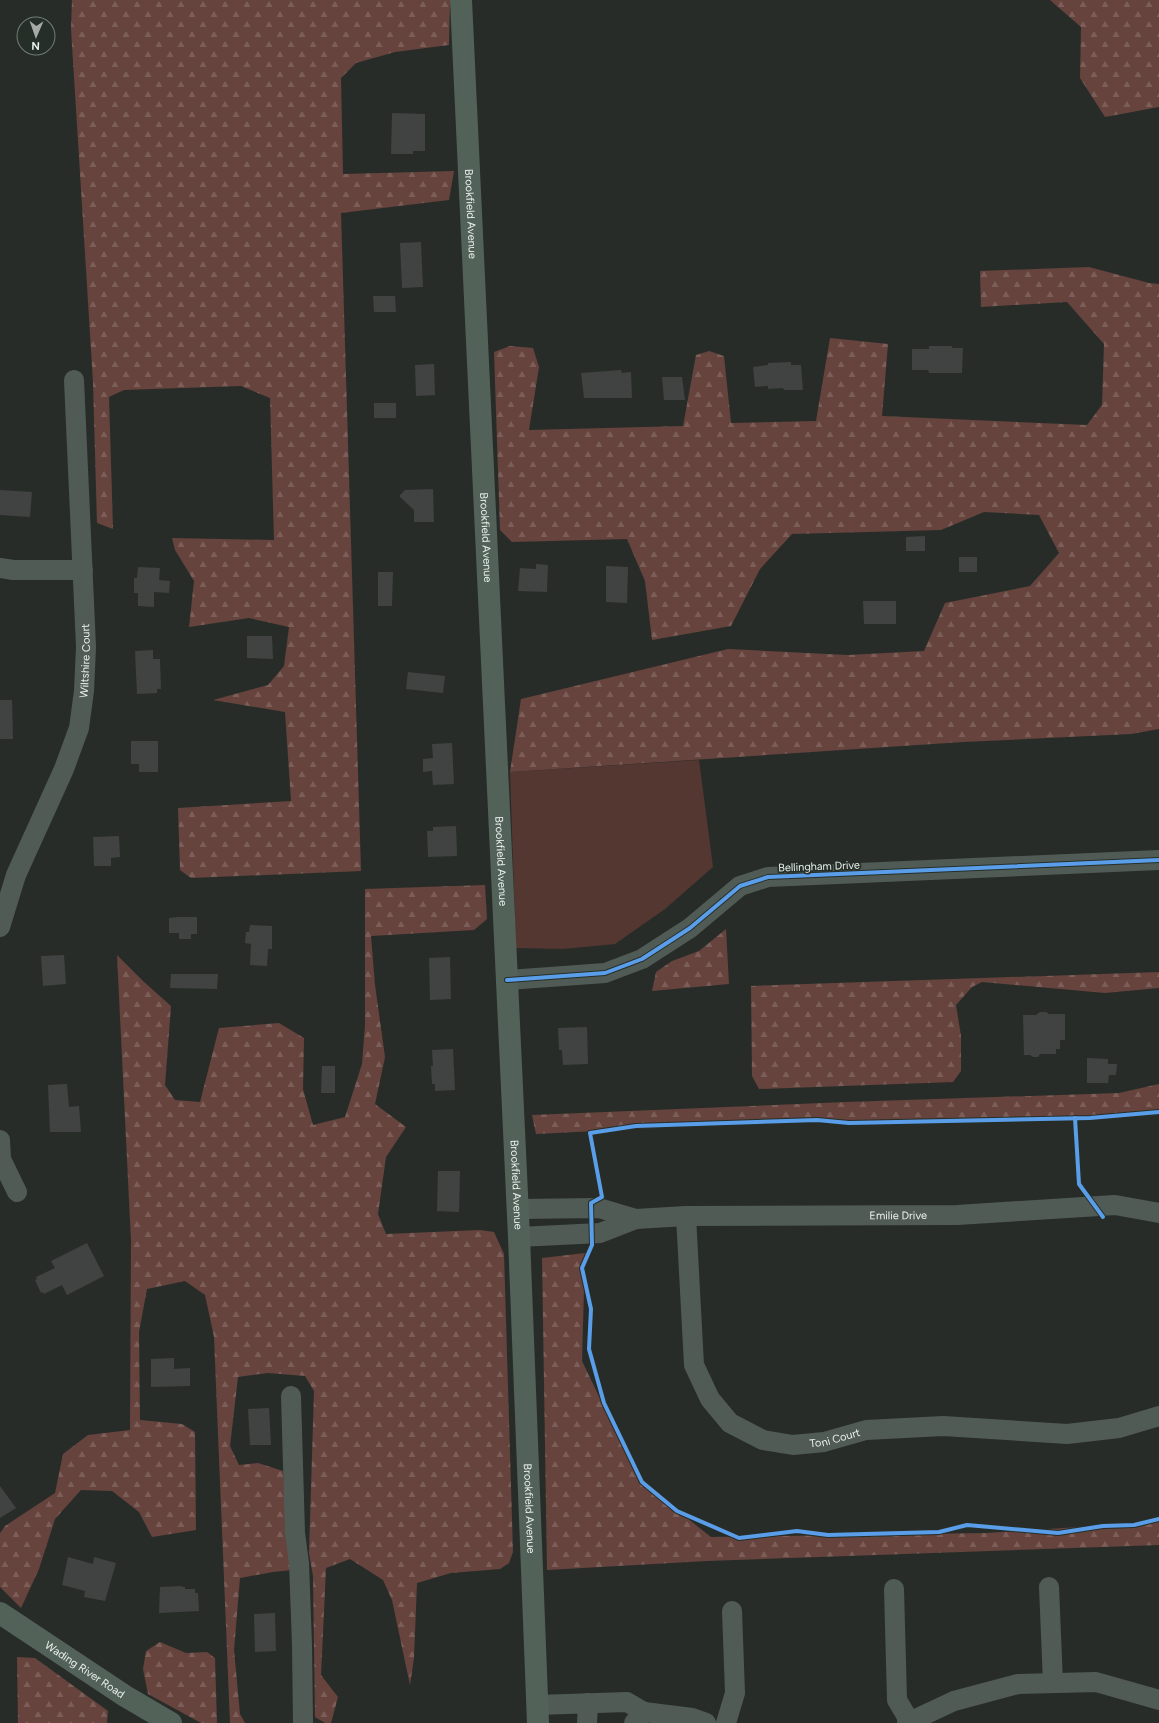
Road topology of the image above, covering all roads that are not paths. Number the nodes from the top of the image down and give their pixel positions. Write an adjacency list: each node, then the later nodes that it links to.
1 (461, 0): 7 (main road, Brookfield Avenue)
2 (74, 380): 4 (street, Wiltshire Court)
3 (0, 568): 4 (street)
4 (83, 570): 6 (street, Wiltshire Court)
5 (1159, 860): 7 (street, Bellingham Drive)
6 (0, 927)
7 (507, 980): 11 (main road, Brookfield Avenue)
8 (0, 1140): 9 (street)
9 (17, 1192)
10 (588, 1208): 11 (street, Emilie Drive); 14 (street, Emilie Drive); 15 (street)
11 (518, 1209): 16 (main road, Brookfield Avenue)
12 (1159, 1212): 13 (street, Emilie Drive)
13 (686, 1216): 14 (street, Emilie Drive); 18 (street, Toni Court)
14 (636, 1219): 15 (street, Emilie Drive)
15 (589, 1233): 16 (street, Emilie Drive)
16 (519, 1237): 26 (main road, Brookfield Avenue)
17 (291, 1396): 30 (street)
18 (1159, 1416)
19 (1049, 1587): 23 (street)
20 (894, 1589): 28 (street)
21 (732, 1611): 33 (street)
22 (0, 1613): 29 (main road, Wading River Road)
23 (1052, 1683): 24 (street); 28 (street)
24 (1159, 1700)
25 (588, 1703): 26 (street); 27 (street); 31 (street)
26 (538, 1714)
27 (639, 1718): 32 (street)
28 (908, 1722)
29 (171, 1723)
30 (303, 1723)
31 (587, 1723)
32 (706, 1723)
33 (726, 1723)

